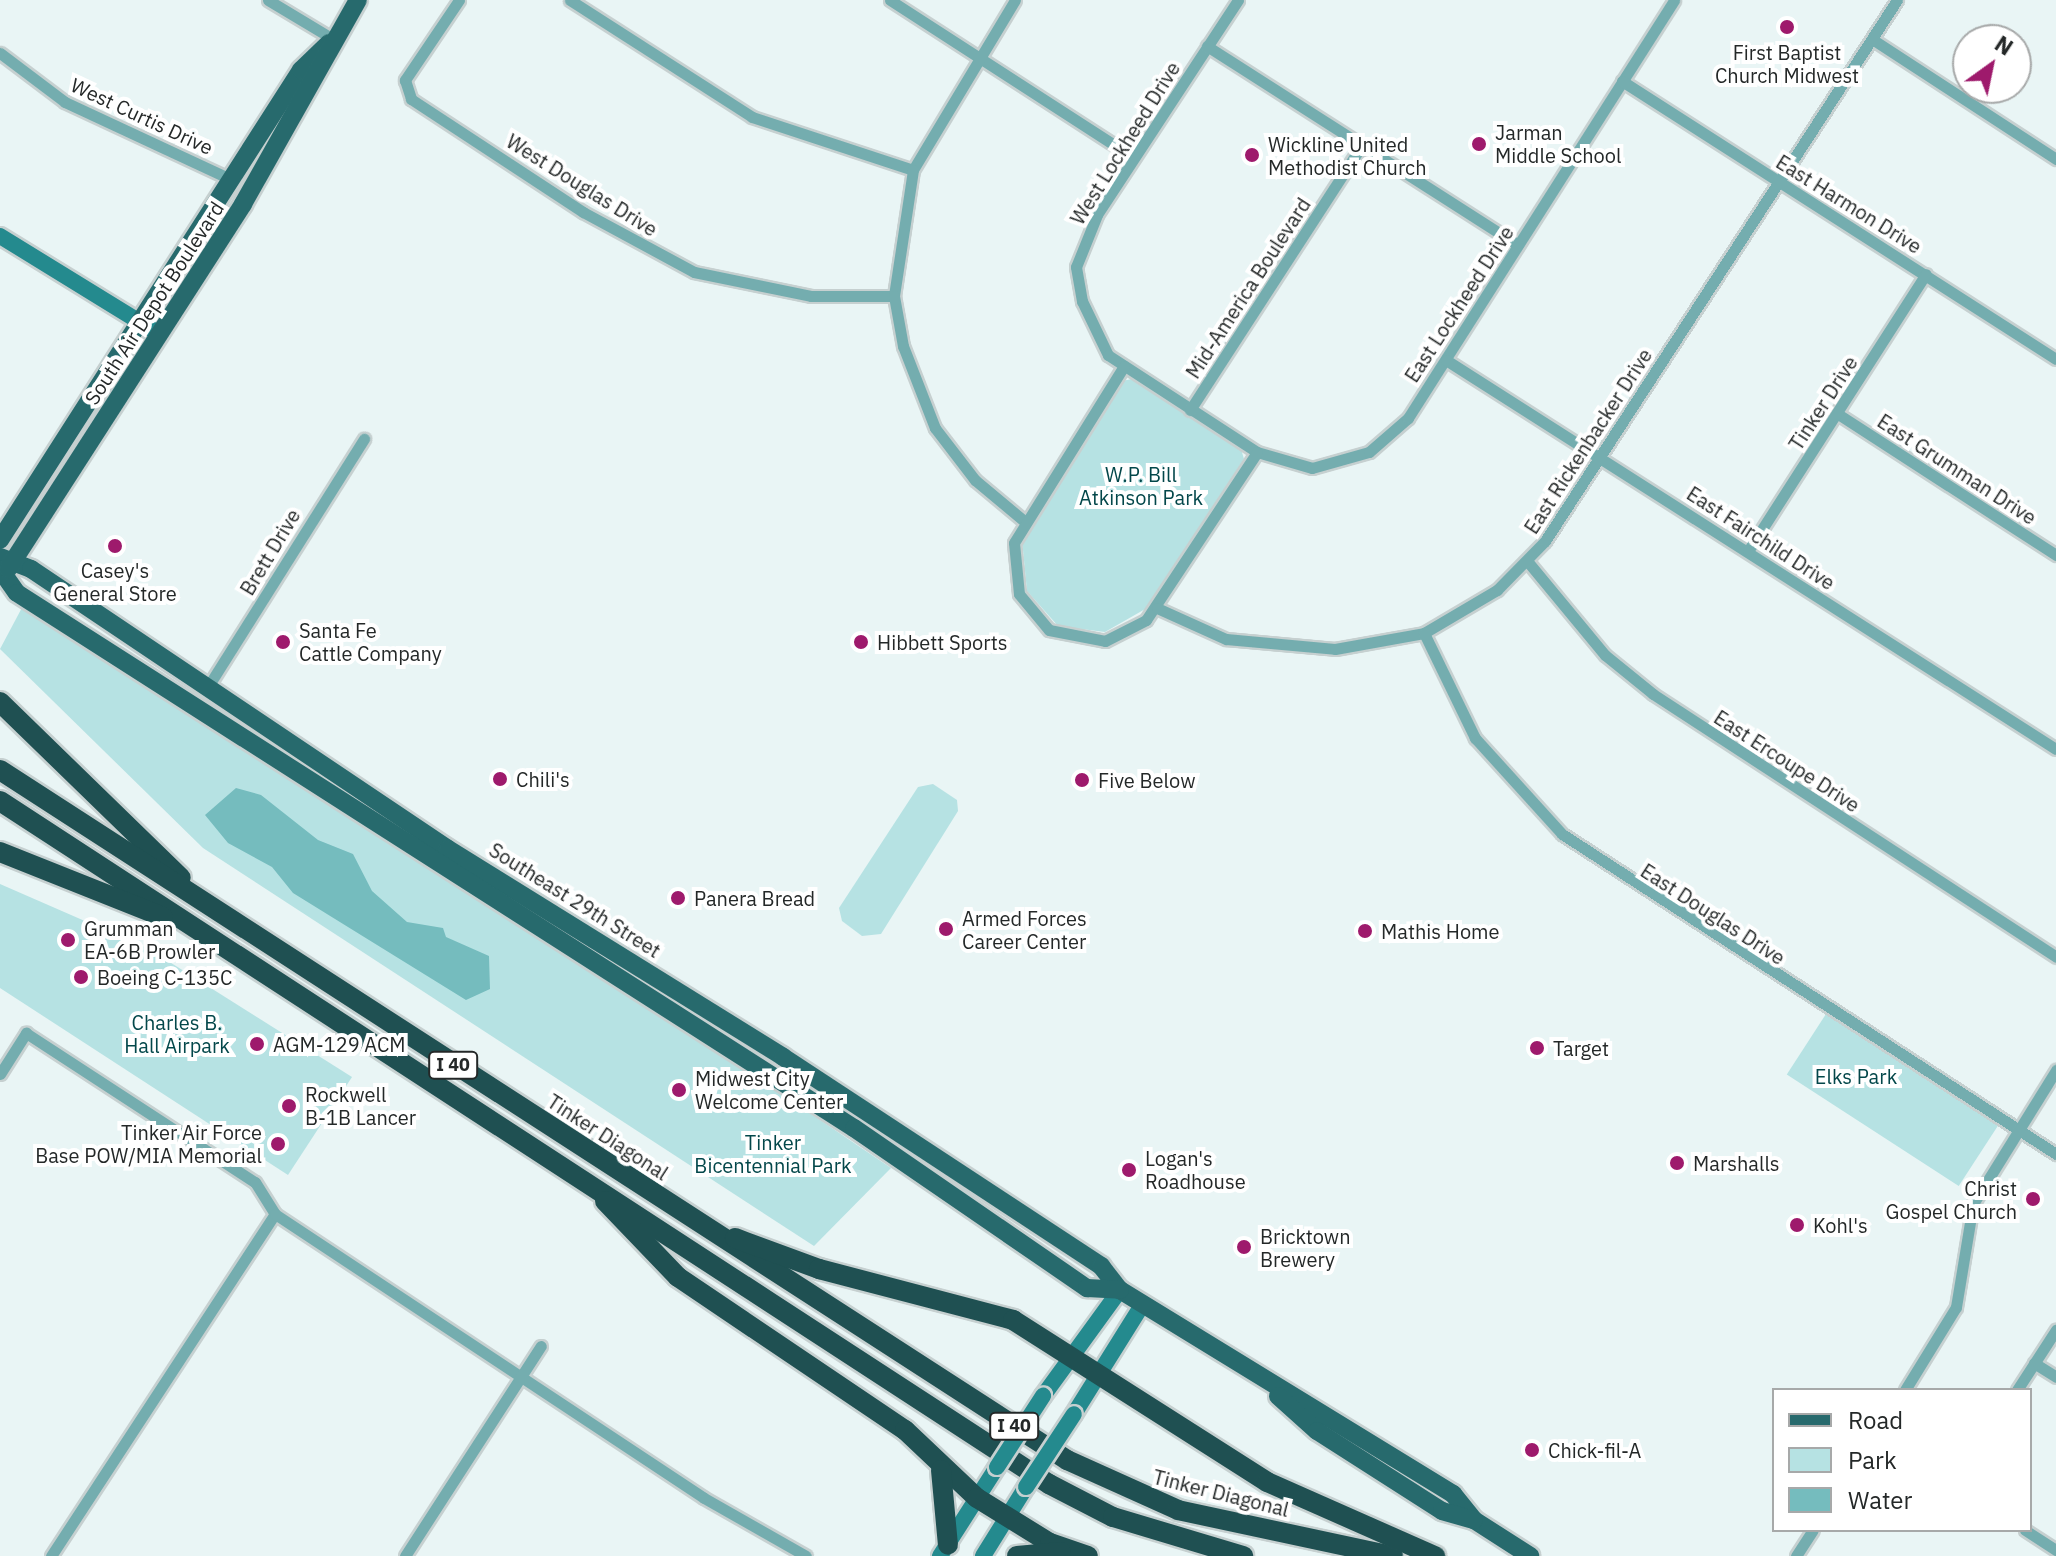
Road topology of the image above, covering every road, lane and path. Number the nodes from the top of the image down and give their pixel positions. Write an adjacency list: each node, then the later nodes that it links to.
1 (268, 0): 10 (street)
2 (358, 0): 10 (main road, South Air Depot Boulevard)
3 (459, 0): 25 (street, West Douglas Drive)
4 (570, 0): 19 (street)
5 (890, 0): 14 (street)
6 (1015, 0): 14 (street)
7 (1238, 0): 12 (street, West Lockheed Drive)
8 (1674, 0): 15 (street, East Lockheed Drive)
9 (1897, 0): 11 (street, East Rickenbacker Drive)
10 (333, 39): 20 (main road, South Air Depot Boulevard); 26 (main road, South Air Depot Boulevard)
11 (1872, 39): 18 (street); 21 (street, East Rickenbacker Drive)
12 (1207, 46): 16 (street); 17 (street, West Lockheed Drive)
13 (0, 53): 20 (street, West Curtis Drive)
14 (978, 57): 17 (street); 19 (street)
15 (1622, 81): 21 (street, East Harmon Drive); 23 (street, East Lockheed Drive)
16 (1362, 145): 23 (street); 30 (street, Mid-America Boulevard)
17 (1133, 157): 29 (street, West Lockheed Drive)
18 (2056, 159)
19 (913, 170): 25 (street)
20 (232, 180): 26 (main road, South Air Depot Boulevard)
21 (1777, 181): 24 (street, East Harmon Drive); 34 (street, East Rickenbacker Drive)
22 (0, 236): 26 (street)
23 (1518, 245): 28 (street, East Lockheed Drive)
24 (1926, 274): 27 (street, East Harmon Drive); 31 (street, Tinker Drive)
25 (894, 296): 35 (street)
26 (150, 329): 36 (main road, South Air Depot Boulevard); 40 (main road, South Air Depot Boulevard)
27 (2056, 359)
28 (1446, 360): 33 (street, East Lockheed Drive); 34 (street, East Fairchild Drive)
29 (1124, 366): 30 (street, West Lockheed Drive); 35 (street)
30 (1190, 410): 33 (street, East Lockheed Drive)
31 (1838, 414): 37 (street, Tinker Drive); 38 (street, East Grumman Drive)
32 (364, 439): 43 (street, Brett Drive)
33 (1257, 452): 41 (street)
34 (1602, 455): 37 (street, East Fairchild Drive); 39 (street, East Rickenbacker Drive)
35 (1024, 521): 41 (street)
36 (0, 540)
37 (1748, 551): 45 (street, East Fairchild Drive)
38 (2056, 555)
39 (1528, 562): 42 (street, East Rickenbacker Drive); 51 (street, East Ercoupe Drive)
40 (4, 569): 43 (main road, Southeast 29th Street); 59 (main road, Southeast 29th Street)
41 (1157, 608): 42 (street, East Rickenbacker Drive)
42 (1424, 633): 54 (street, East Douglas Drive)
43 (209, 685): 59 (main road, Southeast 29th Street)
44 (0, 702): 49 (highway)
45 (2056, 749)
46 (0, 770): 49 (highway, Tinker Diagonal / I 40)
47 (0, 801): 50 (highway, I 40)
48 (0, 852): 50 (highway)
49 (206, 904): 58 (highway, Tinker Diagonal / I 40)
50 (193, 927): 56 (highway, I 40)
51 (2056, 957)
52 (2056, 1070): 54 (street)
53 (0, 1074): 57 (street)
54 (2017, 1129): 55 (street, East Douglas Drive); 68 (street)
55 (2056, 1154)
56 (592, 1186): 70 (highway); 83 (highway, I 40)
57 (275, 1214): 66 (street); 78 (street)
58 (701, 1225): 63 (highway); 84 (highway, Tinker Diagonal / I 40)
59 (1120, 1290): 60 (main road, Southeast 29th Street); 63 (street)
60 (1142, 1305): 65 (street); 86 (main road, Southeast 29th Street)
61 (2056, 1330): 64 (street)
62 (541, 1346): 66 (street)
63 (1072, 1352): 65 (highway); 71 (street, bridge)
64 (2034, 1363): 67 (street); 69 (street)
65 (1102, 1372): 72 (street, bridge); 85 (highway)
66 (522, 1377): 79 (street); 80 (street)
67 (2056, 1377)
68 (1906, 1388)
69 (2018, 1388)
70 (941, 1470): 71 (highway); 75 (highway)
71 (977, 1498): 72 (highway); 75 (street)
72 (1007, 1518): 77 (highway); 81 (street)
73 (1812, 1532): 87 (street)
74 (2028, 1532): 76 (street)
75 (944, 1550)
76 (2056, 1550)
77 (1082, 1555): 82 (highway)
78 (51, 1556)
79 (405, 1556)
80 (806, 1556)
81 (983, 1556)
82 (1017, 1556)
83 (1243, 1556)
84 (1393, 1556)
85 (1435, 1556)
86 (1530, 1556)
87 (1796, 1556)

